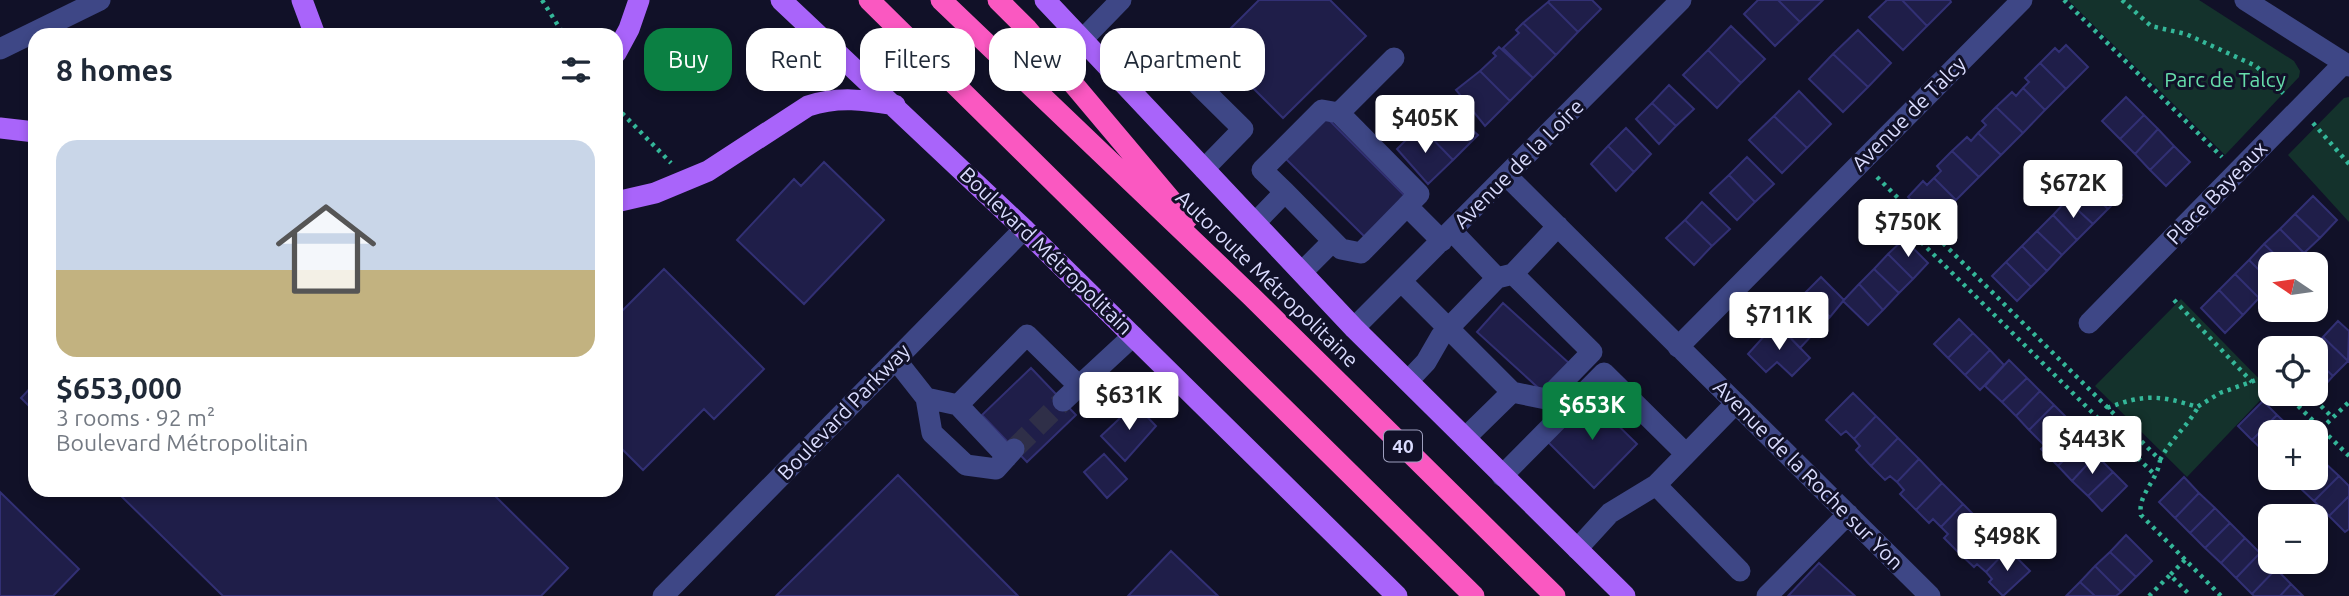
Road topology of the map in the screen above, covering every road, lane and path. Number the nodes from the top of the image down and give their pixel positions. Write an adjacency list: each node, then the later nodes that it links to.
1 (100, 0): 16 (street)
2 (302, 0): 17 (main road)
3 (542, 0): 18 (path)
4 (639, 0): 22 (main road)
5 (780, 0): 30 (main road, Boulevard Métropolitain)
6 (869, 0): 95 (highway)
7 (941, 0): 54 (highway, Autoroute Métropolitaine / 40)
8 (998, 0): 54 (highway)
9 (1045, 0): 19 (main road)
10 (1121, 0): 21 (street)
11 (1681, 0): 41 (street, Avenue de la Loire)
12 (2022, 0): 36 (street, Avenue de Talcy)
13 (2064, 0): 40 (path)
14 (2122, 0): 31 (path)
15 (2245, 0): 27 (street)
16 (43, 28)
17 (312, 28)
18 (560, 28)
19 (1072, 28)
20 (28, 35): 24 (street)
21 (1086, 36)
22 (623, 40)
23 (1086, 42): 25 (main road)
24 (0, 49)
25 (1100, 57)
26 (1395, 58): 32 (street)
27 (2347, 65): 31 (street, Place Bayeaux)
28 (1132, 91): 39 (main road)
29 (1205, 91): 39 (street)
30 (895, 105): 43 (main road); 48 (main road, Boulevard Métropolitain)
31 (2299, 110): 37 (path); 40 (street, Place Bayeaux)
32 (1339, 113): 42 (street); 44 (street)
33 (623, 114): 38 (path)
34 (0, 128): 35 (main road)
35 (28, 131)
36 (1861, 162): 45 (path); 60 (street, Avenue de Talcy)
37 (2349, 164)
38 (681, 165)
39 (1204, 169): 46 (main road)
40 (2236, 174): 56 (street, Place Bayeaux)
41 (1507, 176): 47 (street, Avenue de la Roche sur Yon); 49 (street, Avenue de la Loire)
42 (1284, 192): 46 (street); 50 (street)
43 (623, 200)
44 (1408, 206): 49 (street); 50 (street)
45 (1905, 206): 75 (path); 85 (path)
46 (1255, 223): 51 (main road)
47 (1558, 226): 52 (street); 60 (street, Avenue de la Roche sur Yon)
48 (1024, 229): 59 (main road, Boulevard Métropolitain); 61 (street, Boulevard Parkway)
49 (1447, 236): 52 (street); 53 (street, Avenue de la Loire)
50 (1333, 241): 51 (street)
51 (1302, 272): 57 (main road)
52 (1505, 276): 58 (street); 66 (street)
53 (1402, 282): 57 (street, Avenue de la Loire); 58 (street)
54 (1251, 296): 96 (highway, Autoroute Métropolitaine / 40)
55 (2174, 300): 64 (path)
56 (2089, 323)
57 (1354, 328): 63 (main road)
58 (1449, 328): 63 (street); 66 (street)
59 (1133, 336): 65 (street); 93 (main road, Boulevard Métropolitain)
60 (1678, 347): 70 (street, Avenue de la Roche sur Yon)
61 (895, 360): 67 (street); 94 (street, Boulevard Parkway)
62 (2258, 380): 64 (path)
63 (1408, 381): 80 (main road)
64 (2252, 382): 74 (path)
65 (1079, 386): 68 (street); 71 (street)
66 (1512, 391): 80 (street)
67 (926, 398): 71 (street); 71 (street)
68 (1063, 401)
69 (2349, 402): 76 (path)
70 (1735, 404): 81 (street); 87 (street, Avenue de la Roche sur Yon)
71 (958, 405)
72 (2298, 406): 77 (path)
73 (2321, 406): 76 (path)
74 (2198, 407): 75 (path); 83 (path)
75 (2107, 408): 83 (path)
76 (2333, 418): 78 (path)
77 (2312, 420)
78 (2328, 423)
79 (2328, 436): 82 (path)
80 (1465, 438): 84 (main road)
81 (1686, 454): 84 (street); 86 (street)
82 (2349, 456)
83 (2160, 460): 85 (path)
84 (1502, 476): 88 (main road)
85 (2156, 476): 89 (path)
86 (1656, 485): 88 (street); 90 (street)
87 (1848, 514): 92 (street, Avenue de la Roche sur Yon); 98 (street)
88 (1577, 549): 97 (main road)
89 (2185, 560): 91 (path); 101 (path)
90 (1740, 571)
91 (2170, 575): 99 (path); 100 (path)
92 (1921, 593)
93 (1394, 595)
94 (663, 596)
95 (1474, 596)
96 (1555, 596)
97 (1625, 596)
98 (1767, 596)
99 (2148, 596)
100 (2190, 596)
101 (2221, 596)

